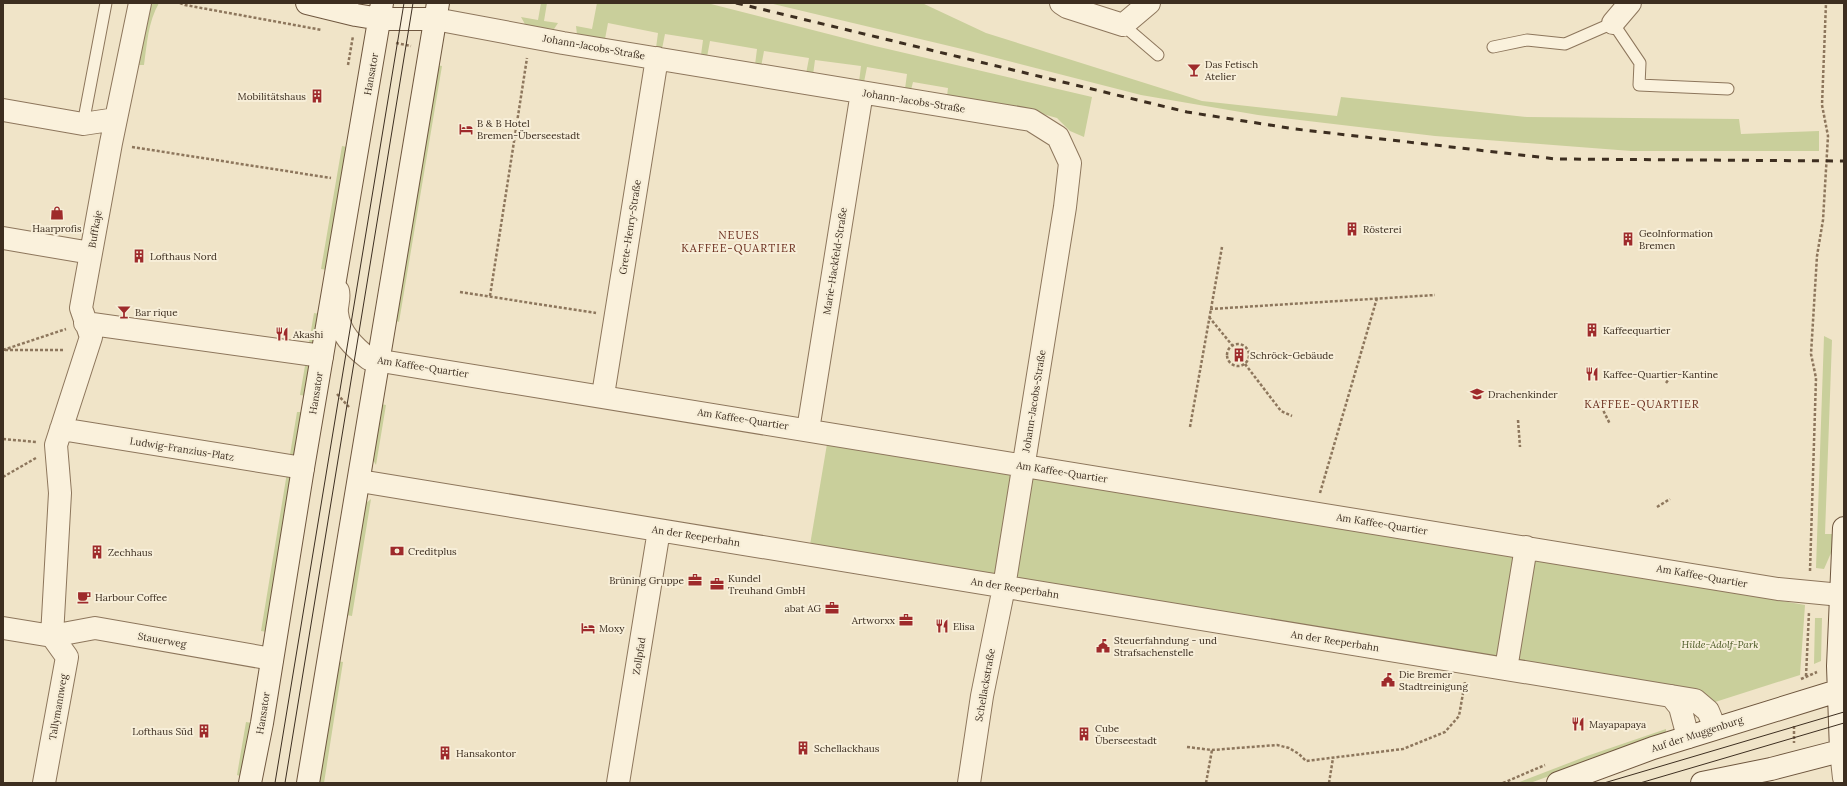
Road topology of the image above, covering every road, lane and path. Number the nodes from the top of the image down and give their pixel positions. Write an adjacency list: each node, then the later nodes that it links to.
1 (106, 3): 27 (lane)
2 (140, 3): 26 (street, Buffkaje)
3 (180, 3): 10 (path)
4 (307, 3): 11 (street)
5 (410, 3): 12 (street)
6 (1061, 3): 14 (street)
7 (1149, 3): 14 (street)
8 (1630, 3): 13 (street)
9 (1826, 3): 72 (path)
10 (185, 4): 15 (path)
11 (381, 11): 12 (street); 18 (street, Hansator)
12 (437, 11): 17 (street, Johann-Jacobs-Straße); 20 (street)
13 (1613, 23): 19 (lane); 23 (lane)
14 (1123, 25): 21 (lane)
15 (330, 32)
16 (345, 34): 18 (path)
17 (530, 36): 22 (street, Johann-Jacobs-Straße); 36 (path)
18 (376, 40): 20 (path); 33 (street, Hansator)
19 (1493, 47)
20 (430, 50): 46 (street)
21 (1158, 55)
22 (657, 58): 24 (street, Johann-Jacobs-Straße); 51 (street, Grete-Henry-Straße)
23 (1728, 89)
24 (862, 92): 59 (street, Marie-Hackfeld-Straße); 64 (street, Johann-Jacobs-Straße)
25 (3, 110): 27 (street)
26 (116, 119): 27 (street); 28 (street, Buffkaje)
27 (83, 124)
28 (111, 143): 29 (path); 32 (street, Buffkaje)
29 (331, 178)
30 (3, 238): 32 (street, Buffkaje)
31 (1222, 247): 38 (path)
32 (91, 253): 41 (street)
33 (334, 286): 45 (street, Hansator); 46 (street, Am Kaffee-Quartier)
34 (460, 292): 36 (path)
35 (1435, 295): 37 (path)
36 (490, 296): 39 (path)
37 (1377, 298): 38 (path); 70 (path)
38 (1210, 310): 40 (path)
39 (603, 314)
40 (1209, 317): 42 (path); 57 (path)
41 (78, 325): 43 (path); 45 (street); 58 (street)
42 (1232, 345): 47 (path); 47 (path)
43 (3, 350): 44 (path)
44 (71, 350)
45 (322, 356): 65 (street, Hansator)
46 (379, 360): 51 (street, Am Kaffee-Quartier); 67 (street)
47 (1246, 364): 54 (path)
48 (1672, 375): 49 (path)
49 (1666, 383)
50 (333, 390): 53 (path)
51 (603, 396): 59 (street, Am Kaffee-Quartier)
52 (1599, 402): 56 (path)
53 (352, 411)
54 (1292, 416)
55 (1518, 420): 62 (path)
56 (1610, 424)
57 (1190, 426)
58 (61, 429): 65 (street, Ludwig-Franzius-Platz); 80 (street)
59 (808, 430): 64 (street, Am Kaffee-Quartier)
60 (3, 439): 61 (path)
61 (40, 442)
62 (1520, 447)
63 (37, 457): 66 (path)
64 (1023, 465): 70 (street, Am Kaffee-Quartier); 76 (street, Johann-Jacobs-Straße)
65 (303, 468): 81 (street, Hansator)
66 (3, 477)
67 (360, 481): 74 (street, An der Reeperbahn); 98 (street)
68 (1670, 500): 69 (path)
69 (1657, 507)
70 (1314, 513): 75 (street, Am Kaffee-Quartier)
71 (1807, 518): 72 (path)
72 (1812, 518): 77 (path)
73 (1844, 528): 78 (street)
74 (659, 530): 76 (street, An der Reeperbahn); 99 (street, Zollpfad)
75 (1526, 547): 77 (street, Am Kaffee-Quartier); 83 (street)
76 (1004, 586): 82 (street, An der Reeperbahn); 100 (street, Schellackstraße)
77 (1810, 592): 78 (street, Am Kaffee-Quartier); 84 (path)
78 (1841, 596): 85 (street)
79 (3, 628): 80 (street, Stauerweg)
80 (52, 636): 81 (street, Stauerweg); 96 (street, Tallymannweg)
81 (272, 659): 97 (street, Hansator)
82 (1468, 662): 83 (street, An der Reeperbahn); 93 (path)
83 (1506, 669): 86 (street, An der Reeperbahn)
84 (1806, 676)
85 (1841, 689): 87 (street, Auf der Muggenburg); 92 (street)
86 (1671, 696): 88 (street, An der Reeperbahn); 89 (street)
87 (1793, 704): 88 (street, Auf der Muggenburg); 94 (path)
88 (1715, 728): 89 (street, Auf der Muggenburg)
89 (1688, 737): 103 (street, Auf der Muggenburg)
90 (1187, 747): 91 (path)
91 (1212, 750): 93 (path); 101 (path)
92 (1842, 750): 94 (street); 95 (street)
93 (1333, 758): 102 (path)
94 (1795, 763): 104 (street)
95 (1844, 778)
96 (44, 783)
97 (250, 783)
98 (308, 783)
99 (618, 783)
100 (968, 783)
101 (1206, 783)
102 (1329, 783)
103 (1558, 783)
104 (1702, 783)

